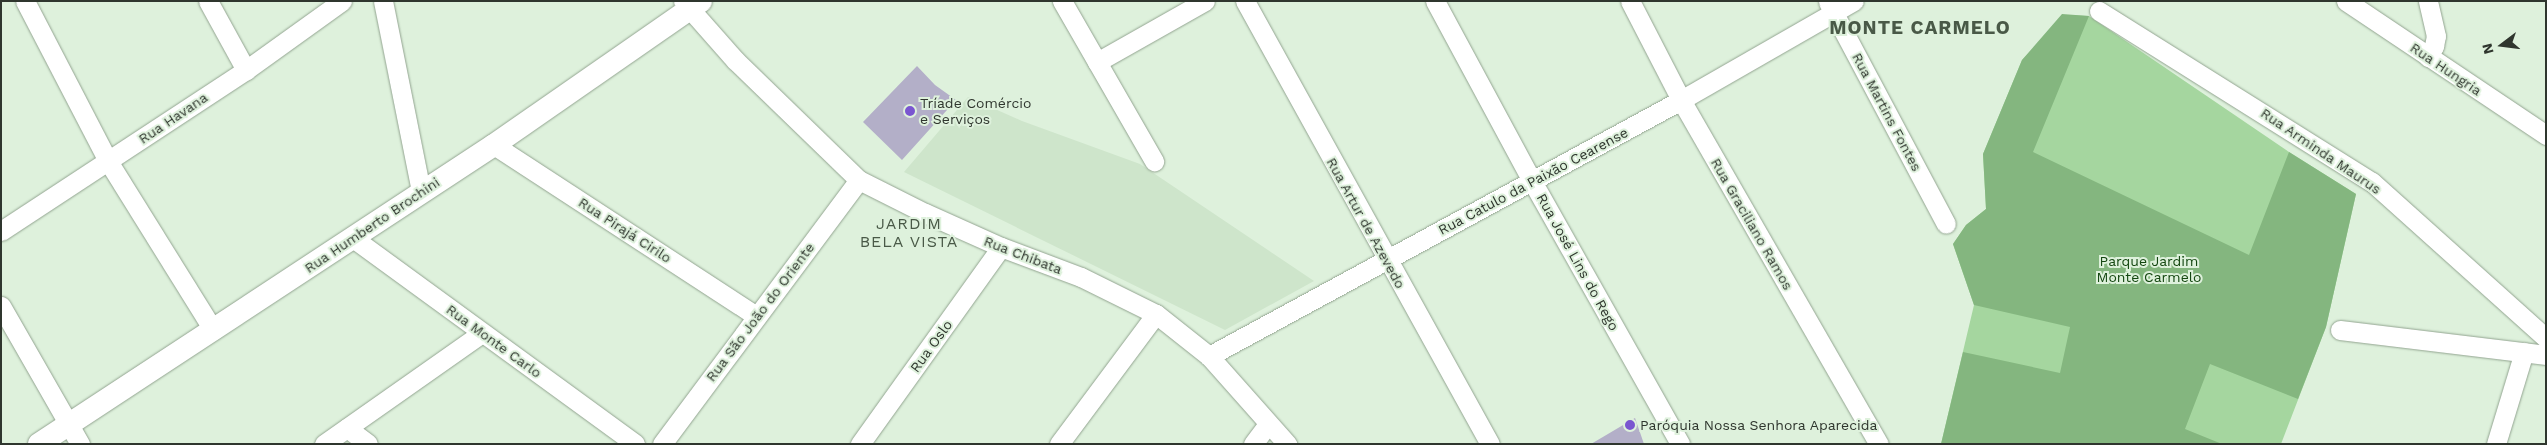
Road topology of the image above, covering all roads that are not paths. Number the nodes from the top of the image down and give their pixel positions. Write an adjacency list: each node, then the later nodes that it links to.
1 (25, 1): 23 (street)
2 (208, 1): 18 (street)
3 (342, 1): 18 (street, Rua Havana)
4 (383, 1): 26 (street)
5 (1062, 1): 17 (street)
6 (1205, 1): 17 (street)
7 (1245, 1): 31 (street, Rua Artur de Azevedo)
8 (1435, 1): 25 (street, Rua José Lins do Rego)
9 (1630, 1): 19 (street, Rua Graciliano Ramos)
10 (1854, 1): 14 (street, Rua Catulo da Paixão Cearense)
11 (2346, 1): 16 (street, Rua Hungria)
12 (2428, 1): 16 (street)
13 (691, 4): 21 (street, Rua Humberto Brochini); 24 (street, Rua Chibata)
14 (1830, 7): 19 (street, Rua Catulo da Paixão Cearense); 27 (street, Rua Martins Fontes)
15 (2099, 11): 38 (street, Rua Arminda Maurus)
16 (2428, 57): 20 (street, Rua Hungria)
17 (1098, 62): 22 (street)
18 (246, 70): 23 (street, Rua Havana)
19 (1681, 100): 25 (street, Rua Catulo da Paixão Cearense); 57 (street, Rua Graciliano Ramos)
20 (2546, 135)
21 (494, 144): 26 (street, Rua Humberto Brochini); 34 (street, Rua Pirajá Cirilo)
22 (1154, 161)
23 (108, 162): 28 (street, Rua Havana); 35 (street)
24 (859, 180): 30 (street, Rua Chibata); 34 (street, Rua São João do Oriente)
25 (1532, 181): 31 (street, Rua Catulo da Paixão Cearense); 56 (street, Rua José Lins do Rego)
26 (421, 191): 29 (street, Rua Humberto Brochini)
27 (1946, 224)
28 (1, 230)
29 (353, 238): 35 (street, Rua Humberto Brochini); 37 (street, Rua Monte Carlo)
30 (1001, 247): 33 (street, Rua Chibata); 51 (street, Rua Oslo)
31 (1386, 260): 41 (street, Rua Catulo da Paixão Cearense); 55 (street, Rua Artur de Azevedo)
32 (1, 306): 43 (street)
33 (1156, 314): 41 (street, Rua Chibata); 52 (street)
34 (756, 316): 50 (street, Rua São João do Oriente)
35 (213, 330): 43 (street, Rua Humberto Brochini)
36 (2340, 330): 39 (street)
37 (482, 333): 44 (street); 49 (street, Rua Monte Carlo)
38 (2546, 338)
39 (2524, 352): 40 (street); 58 (street)
40 (2546, 355)
41 (1209, 356): 42 (street, Rua Chibata)
42 (1268, 424): 53 (street); 54 (street, Rua Chibata)
43 (68, 425): 45 (street, Rua Humberto Brochini); 46 (street)
44 (347, 428): 47 (street); 48 (street)
45 (39, 444)
46 (80, 444)
47 (324, 444)
48 (368, 444)
49 (635, 444)
50 (662, 444)
51 (860, 444)
52 (1059, 444)
53 (1253, 444)
54 (1287, 444)
55 (1490, 444)
56 (1680, 444)
57 (1879, 444)
58 (2496, 444)

